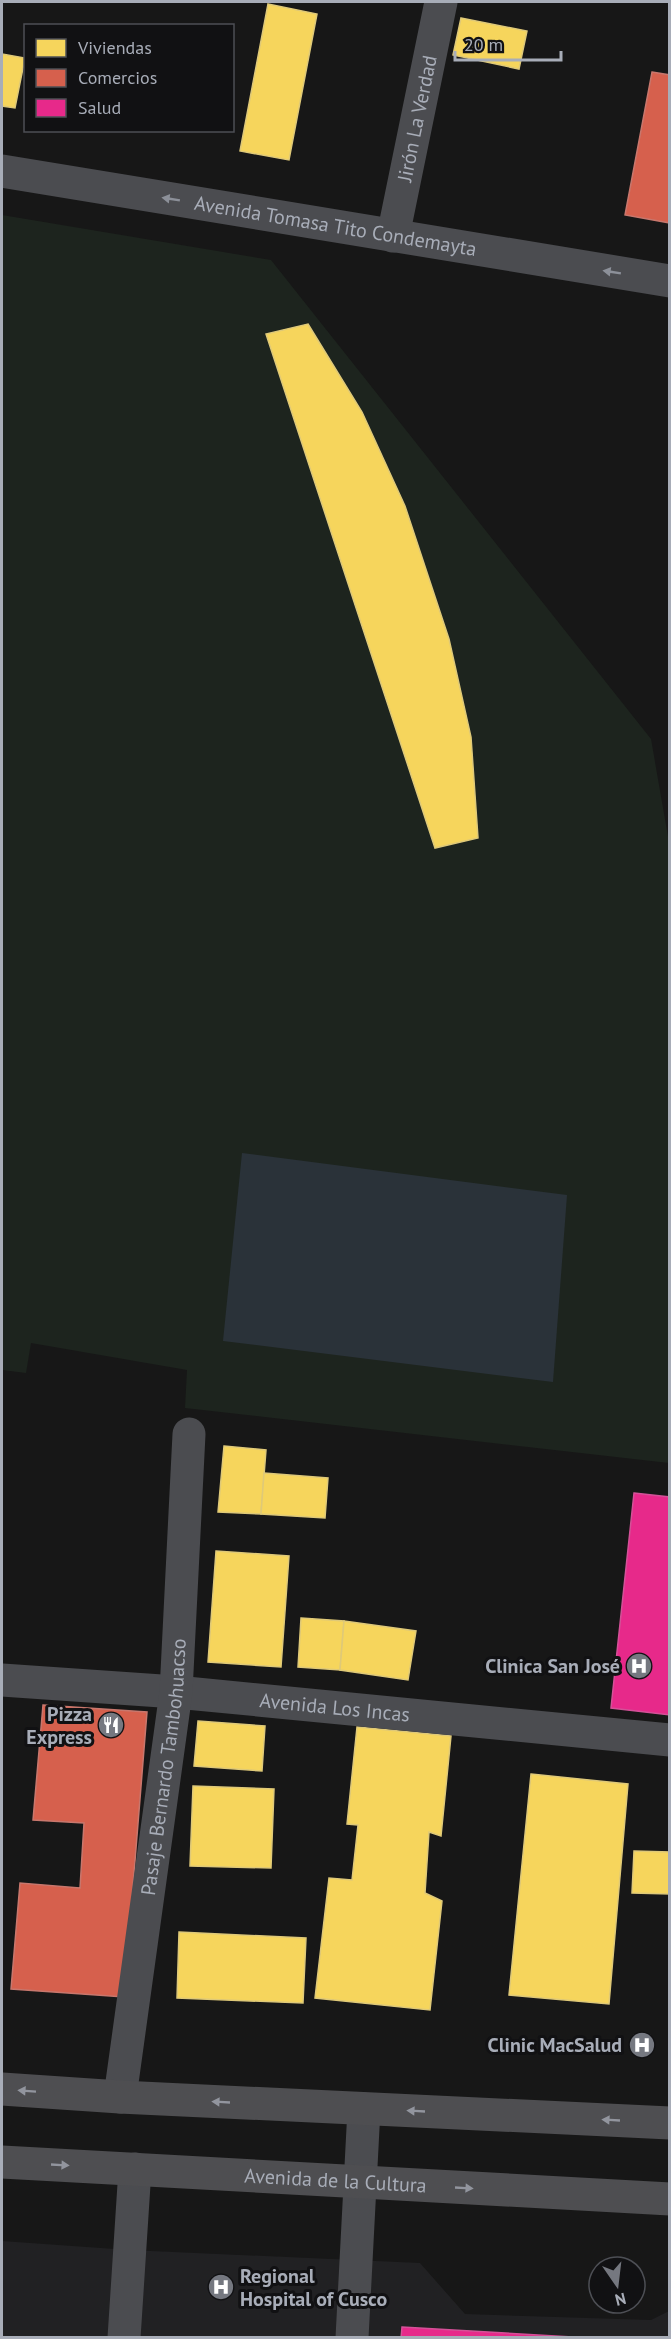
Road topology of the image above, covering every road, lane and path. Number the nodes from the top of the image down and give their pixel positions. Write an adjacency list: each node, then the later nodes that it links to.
1 (441, 2): 3 (street, Jirón La Verdad)
2 (2, 171): 3 (street, Avenida Tomasa Tito Condemayta, one-way to 2)
3 (393, 236): 4 (street, Avenida Tomasa Tito Condemayta, one-way to 3)
4 (669, 281)
5 (189, 1434): 7 (street, Pasaje Bernardo Tambohuacso)
6 (2, 1680): 7 (street, Avenida Los Incas)
7 (176, 1692): 8 (street, Avenida Los Incas); 10 (street, Pasaje Bernardo Tambohuacso)
8 (669, 1740)
9 (2, 2089): 10 (highway, one-way to 9)
10 (120, 2097): 11 (highway, one-way to 10)
11 (364, 2109): 12 (highway, one-way to 11); 15 (street)
12 (669, 2122)
13 (2, 2162): 14 (highway, Avenida de la Cultura, one-way to 14)
14 (135, 2169): 15 (highway, Avenida de la Cultura); 17 (street)
15 (360, 2182): 16 (highway, Avenida de la Cultura, one-way to 16); 18 (street)
16 (669, 2199)
17 (124, 2337)
18 (352, 2337)

